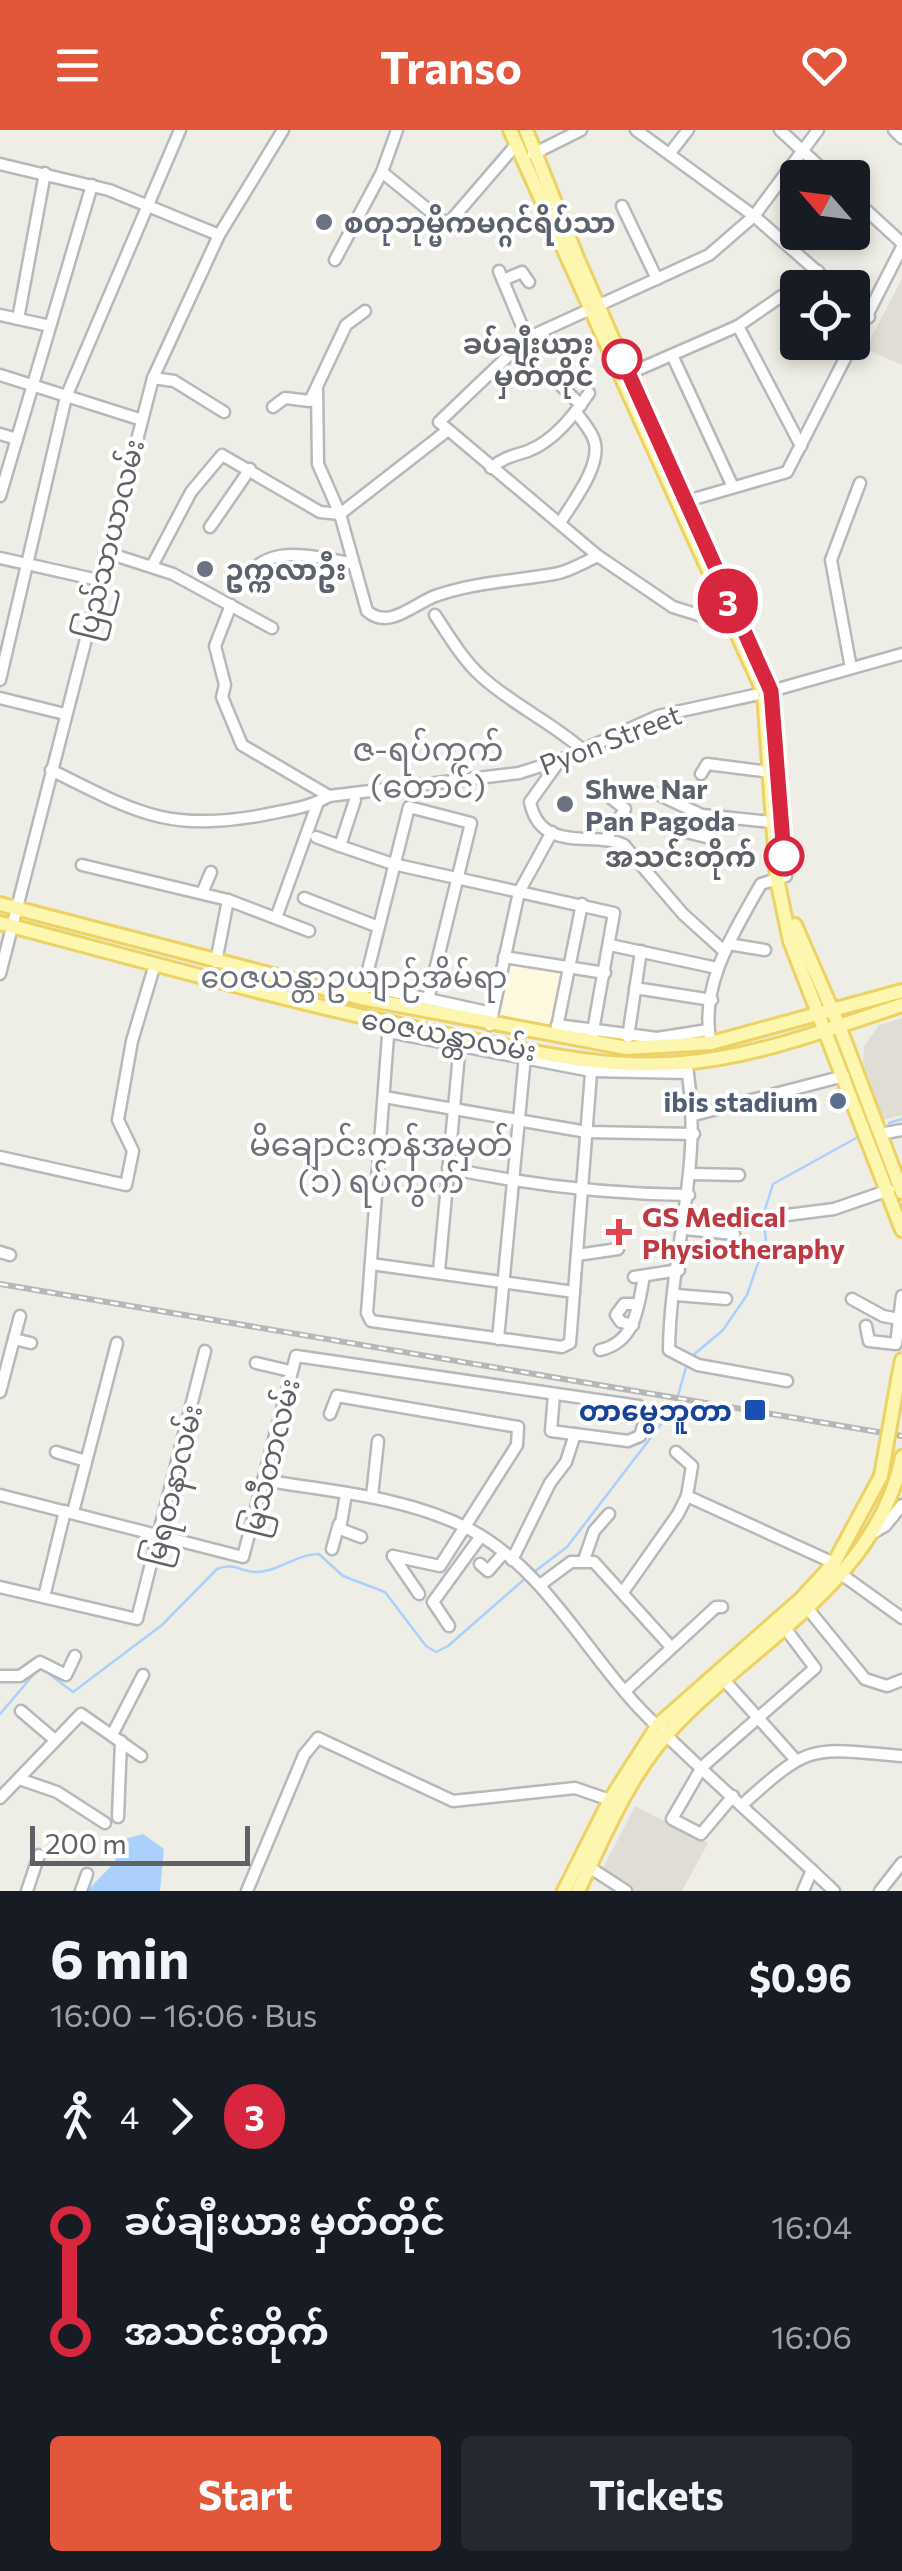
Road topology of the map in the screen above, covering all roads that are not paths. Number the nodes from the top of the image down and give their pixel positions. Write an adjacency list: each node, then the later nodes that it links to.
1 (180, 130): 22 (street)
2 (282, 130): 26 (street, ပြည်သာယာလမ်း)
3 (398, 130): 19 (street)
4 (511, 130): 13 (main road); 16 (main road)
5 (526, 130): 16 (main road)
6 (580, 130): 16 (street)
7 (636, 130): 15 (street)
8 (688, 130): 15 (street)
9 (780, 130): 14 (street)
10 (818, 130): 14 (street)
11 (894, 130): 12 (street)
12 (902, 138)
13 (515, 146): 16 (main road); 19 (street)
14 (802, 150): 17 (street); 25 (street)
15 (670, 153): 25 (street)
16 (527, 157): 33 (main road)
17 (813, 160)
18 (0, 164): 20 (street)
19 (382, 172): 28 (street)
20 (45, 173): 21 (street); 37 (street)
21 (92, 185): 22 (street); 38 (street)
22 (148, 205): 26 (street); 50 (street)
23 (622, 206): 30 (street)
24 (870, 214): 27 (street)
25 (754, 216): 29 (street); 30 (street)
26 (218, 235): 45 (street, ပြည်သာယာလမ်း)
27 (902, 245): 35 (street)
28 (336, 260)
29 (816, 270)
30 (657, 279): 33 (street)
31 (528, 282): 40 (street)
32 (780, 298): 39 (street)
33 (593, 306): 40 (street); 44 (main road)
34 (365, 311): 48 (street)
35 (870, 315)
36 (0, 316): 37 (street)
37 (18, 319): 38 (street)
38 (50, 326): 47 (street)
39 (738, 326): 41 (street); 58 (street)
40 (527, 338): 55 (street)
41 (672, 355): 44 (street); 62 (street)
42 (846, 360): 58 (street)
43 (0, 376): 47 (street)
44 (624, 376): 64 (main road)
45 (152, 378): 53 (street); 54 (street, ပြည်သာယာလမ်း)
46 (552, 378): 52 (street)
47 (32, 386): 50 (street); 57 (street)
48 (316, 388): 51 (street); 65 (street)
49 (590, 393): 52 (street)
50 (66, 397): 54 (street); 72 (street)
51 (273, 407)
52 (579, 408): 59 (street); 66 (street)
53 (224, 412)
54 (139, 419): 68 (street, ပြည်သာယာလမ်း)
55 (443, 426): 59 (street); 65 (street)
56 (0, 434): 57 (street)
57 (17, 439): 63 (street)
58 (801, 446): 62 (street)
59 (491, 468): 66 (street)
60 (250, 469): 65 (street); 67 (street); 73 (street)
61 (860, 484): 82 (street)
62 (733, 487): 64 (street)
63 (0, 496)
64 (680, 503): 77 (main road)
65 (340, 514): 71 (street)
66 (560, 524): 69 (street)
67 (210, 527)
68 (105, 552): 73 (street); 74 (street, ပြည်သာယာလမ်း)
69 (598, 556): 71 (street); 77 (street)
70 (0, 558): 72 (street)
71 (352, 563): 75 (street)
72 (29, 566): 74 (street); 80 (street)
73 (152, 566): 76 (street)
74 (98, 580): 86 (street, ပြည်သာယာလမ်း)
75 (240, 586)
76 (232, 605): 79 (street); 96 (street)
77 (727, 608): 84 (main road)
78 (435, 615): 88 (street)
79 (272, 628)
80 (5, 637): 83 (street)
81 (902, 654): 82 (street, Pyon Street)
82 (851, 668): 84 (street, Pyon Street)
83 (0, 680)
84 (768, 692): 87 (main road); 88 (street, Pyon Street)
85 (0, 698): 86 (street)
86 (65, 714): 90 (street, ပြည်သာယာလမ်း)
87 (771, 725): 91 (main road); 95 (main road)
88 (583, 750): 89 (street, Pyon Street)
89 (560, 760): 96 (street, Pyon Street); 100 (street)
90 (51, 770): 96 (street, Pyon Street); 116 (street, ပြည်သာယာလမ်း)
91 (770, 772): 92 (street); 95 (main road)
92 (701, 774)
93 (601, 790): 103 (street)
94 (655, 793): 98 (street)
95 (776, 796): 99 (main road); 109 (main road)
96 (324, 799): 117 (street)
97 (356, 800): 104 (street)
98 (722, 818): 99 (street); 101 (street)
99 (772, 822): 109 (main road)
100 (552, 832): 103 (street); 110 (street)
101 (682, 832)
102 (316, 837): 104 (street)
103 (605, 840): 122 (street)
104 (340, 846): 105 (street)
105 (393, 864): 108 (street); 108 (street); 119 (street)
106 (82, 865): 111 (street)
107 (211, 872): 111 (street)
108 (456, 878): 110 (street); 138 (street)
109 (782, 878): 122 (street); 133 (main road)
110 (519, 892): 115 (street); 125 (street)
111 (202, 893): 113 (street)
112 (304, 898): 119 (street)
113 (228, 900): 117 (street); 126 (street)
114 (0, 904): 116 (main road, ဝေဇယန္တာလမ်း)
115 (582, 904): 121 (street); 129 (street)
116 (15, 908): 118 (street, ပြည်သာယာလမ်း); 126 (main road, ဝေဇယန္တာလမ်း)
117 (276, 918): 120 (street)
118 (5, 924): 127 (main road, ဝေဇယန္တာလမ်း); 130 (street, ပြည်သာယာလမ်း)
119 (376, 926): 136 (street)
120 (310, 930)
121 (610, 945): 124 (street); 131 (street)
122 (726, 948): 123 (street); 128 (street)
123 (764, 950)
124 (641, 951): 128 (street); 134 (street)
125 (504, 957): 129 (street); 144 (street)
126 (216, 962): 132 (main road, ဝေဇယန္တာလမ်း)
127 (155, 964): 137 (main road, ဝေဇယန္တာလမ်း); 166 (street)
128 (717, 968): 139 (street)
129 (566, 969): 131 (street); 148 (street)
130 (0, 974)
131 (604, 974): 149 (street)
132 (282, 978): 136 (main road, ဝေဇယန္တာလမ်း); 137 (main road)
133 (814, 984): 140 (main road); 142 (main road); 147 (main road)
134 (636, 988): 139 (street); 152 (street)
135 (902, 991): 140 (main road, ဝေဇယန္တာလမ်း)
136 (362, 992): 138 (street); 144 (main road, ဝေဇယန္တာလမ်း)
137 (278, 997): 145 (main road, ဝေဇယန္တာလမ်း)
138 (428, 999): 144 (street)
139 (712, 1000): 150 (street)
140 (856, 1005): 142 (main road, ဝေဇယန္တာလမ်း)
141 (902, 1005): 143 (main road, ဝေဇယန္တာလမ်း)
142 (826, 1014): 146 (main road); 147 (main road, ဝေဇယန္တာလမ်း)
143 (864, 1018): 146 (main road, ဝေဇယန္တာလမ်း); 157 (main road)
144 (491, 1019): 148 (main road, ဝေဇယန္တာလမ်း)
145 (389, 1028): 151 (main road, ဝေဇယန္တာလမ်း); 158 (street)
146 (833, 1028): 147 (main road, ဝေဇယန္တာလမ်း); 157 (main road)
147 (791, 1031): 150 (main road, ဝေဇယန္တာလမ်း); 156 (main road, ဝေဇယန္တာလမ်း); 157 (main road)
148 (556, 1032): 149 (main road, ဝေဇယန္တာလမ်း)
149 (593, 1036): 152 (main road, ဝေဇယန္တာလမ်း)
150 (709, 1036): 152 (main road, ဝေဇယန္တာလမ်း)
151 (460, 1042): 153 (main road, ဝေဇယန္တာလမ်း); 159 (street)
152 (625, 1043): 154 (main road)
153 (525, 1055): 155 (main road, ဝေဇယန္တာလမ်း); 161 (street)
154 (619, 1063): 155 (main road, ဝေဇယန္တာလမ်း); 156 (main road, ဝေဇယန္တာလမ်း)
155 (592, 1066): 156 (street); 163 (street)
156 (688, 1068): 160 (street)
157 (846, 1068): 160 (street); 165 (main road); 172 (main road)
158 (384, 1097): 159 (street); 180 (street)
159 (454, 1109): 161 (street); 167 (street)
160 (694, 1115): 164 (street)
161 (519, 1124): 163 (street); 170 (street)
162 (902, 1130): 165 (street)
163 (586, 1132): 164 (street); 171 (street)
164 (694, 1134): 168 (street)
165 (880, 1134): 172 (main road)
166 (0, 1158)
167 (448, 1168): 170 (street); 182 (street)
168 (692, 1174): 169 (street); 173 (street)
169 (738, 1175)
170 (513, 1182): 171 (street); 183 (street)
171 (584, 1188): 173 (street); 179 (street)
172 (896, 1192): 174 (street); 176 (main road)
173 (689, 1195): 175 (street)
174 (788, 1215)
175 (685, 1229): 177 (street); 181 (street)
176 (902, 1230)
177 (734, 1234)
178 (618, 1248): 179 (street)
179 (577, 1256): 184 (street)
180 (371, 1264): 182 (street); 195 (street)
181 (679, 1270): 185 (street); 189 (street)
182 (439, 1271): 183 (street)
183 (504, 1282): 184 (street); 195 (street)
184 (574, 1292): 195 (street)
185 (676, 1295): 188 (street); 203 (street)
186 (902, 1296): 191 (street)
187 (852, 1299): 191 (street)
188 (726, 1300)
189 (638, 1304): 192 (street); 192 (street)
190 (20, 1316): 194 (street)
191 (900, 1319): 193 (street)
192 (632, 1325): 198 (street)
193 (866, 1326)
194 (14, 1339): 196 (street); 204 (street)
195 (498, 1339)
196 (31, 1343)
197 (117, 1343): 212 (street)
198 (600, 1350)
199 (206, 1351): 223 (street, မြရတနာလမ်း)
200 (902, 1360): 231 (main road, bridge)
201 (256, 1363): 202 (street)
202 (290, 1371): 205 (street, မြသီတာလမ်း); 213 (street, မြသီတာလမ်း)
203 (787, 1381)
204 (0, 1392)
205 (554, 1394): 207 (street); 207 (street)
206 (330, 1414): 222 (street)
207 (575, 1434): 228 (street)
208 (378, 1441): 216 (street)
209 (56, 1452): 212 (street)
210 (676, 1452): 217 (street)
211 (902, 1457): 225 (main road)
212 (86, 1461): 219 (street)
213 (263, 1480): 214 (street); 223 (street, မြသီတာလမ်း)
214 (346, 1494): 216 (street); 221 (street)
215 (0, 1496): 219 (street)
216 (372, 1496): 222 (street)
217 (688, 1496): 231 (street); 234 (street)
218 (902, 1505): 225 (street)
219 (69, 1511): 223 (street); 236 (street)
220 (608, 1514): 229 (street)
221 (339, 1524): 226 (street); 227 (street)
222 (466, 1528): 224 (street); 235 (street)
223 (160, 1534): 236 (street, မြရတနာလမ်း)
224 (481, 1536): 228 (street); 240 (street)
225 (866, 1536): 231 (main road)
226 (361, 1538)
227 (332, 1550)
228 (508, 1557): 230 (street); 232 (street)
229 (584, 1560): 232 (street); 234 (street)
230 (480, 1564)
231 (838, 1568): 238 (main road); 239 (street); 242 (main road)
232 (533, 1578): 249 (street)
233 (0, 1587): 236 (street)
234 (623, 1592): 243 (street)
235 (419, 1594)
236 (44, 1597)
237 (722, 1607): 243 (street)
238 (808, 1609): 241 (main road); 248 (street)
239 (902, 1618)
240 (449, 1626)
241 (785, 1628): 242 (main road); 251 (street)
242 (768, 1636): 245 (main road)
243 (672, 1648): 249 (street)
244 (75, 1656): 246 (street)
245 (727, 1675): 251 (street); 252 (main road)
246 (2, 1676)
247 (144, 1676): 253 (street)
248 (902, 1680)
249 (624, 1691): 252 (street)
250 (21, 1712): 254 (street)
251 (760, 1717): 257 (street); 258 (street)
252 (662, 1730): 258 (street); 262 (main road); 267 (main road)
253 (116, 1738): 254 (street); 255 (street); 264 (street)
254 (55, 1740): 259 (street)
255 (140, 1756)
256 (902, 1756): 257 (street)
257 (794, 1758): 263 (street)
258 (702, 1767): 260 (street); 260 (street)
259 (19, 1778): 261 (street); 265 (street)
260 (732, 1796): 263 (street)
261 (0, 1798)
262 (610, 1800): 267 (main road); 273 (street)
263 (742, 1805): 269 (street)
264 (118, 1816)
265 (105, 1822)
266 (38, 1855): 271 (street)
267 (586, 1863): 274 (main road); 275 (main road); 276 (street)
268 (902, 1864): 279 (street)
269 (812, 1870): 277 (street); 278 (street)
270 (87, 1874): 272 (street)
271 (27, 1891)
272 (81, 1891)
273 (247, 1891)
274 (564, 1891)
275 (578, 1891)
276 (626, 1891)
277 (803, 1891)
278 (834, 1891)
279 (880, 1891)

